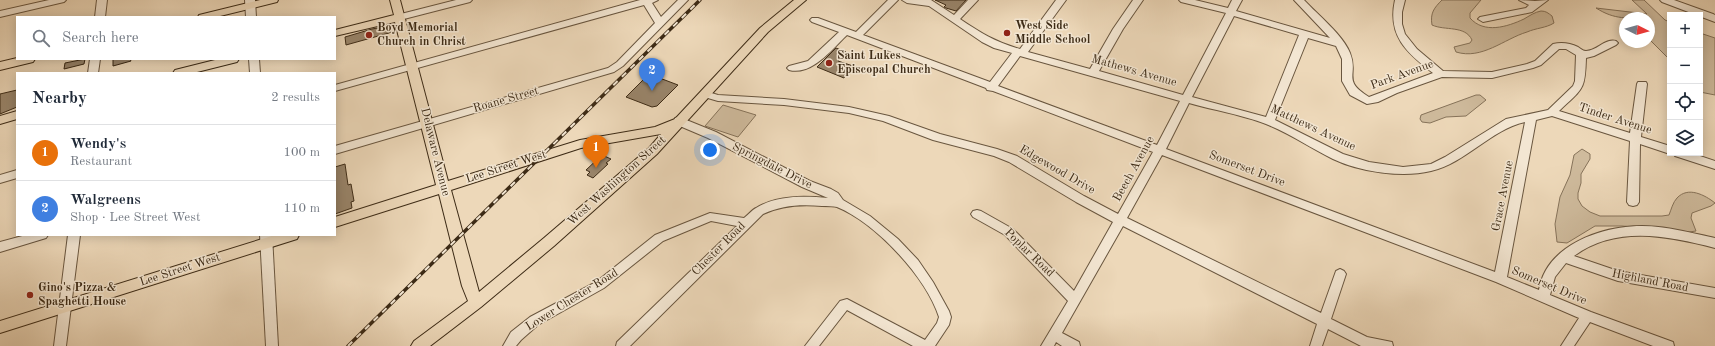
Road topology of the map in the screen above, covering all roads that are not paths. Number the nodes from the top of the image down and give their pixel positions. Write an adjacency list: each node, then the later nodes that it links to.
1 (61, 0): 24 (street)
2 (102, 0): 25 (street)
3 (273, 0): 22 (main road)
4 (395, 0): 28 (main road, Delaware Avenue)
5 (463, 0): 28 (street)
6 (683, 0): 33 (street, Roane Street)
7 (801, 0): 57 (main road, West Washington Street)
8 (893, 0): 37 (street)
9 (907, 0): 20 (street)
10 (973, 0): 29 (street)
11 (1061, 0): 40 (street)
12 (1138, 0): 52 (street)
13 (1184, 0): 23 (street)
14 (1237, 0): 23 (street, Beech Avenue)
15 (1299, 0): 38 (street)
16 (1400, 0): 53 (street)
17 (1524, 0): 21 (street)
18 (1665, 0): 32 (street)
19 (648, 1): 33 (street); 47 (street)
20 (928, 2): 29 (street, Mathews Avenue)
21 (1539, 2): 30 (street)
22 (250, 3): 26 (main road); 27 (street)
23 (1231, 12): 36 (street); 58 (street, Beech Avenue)
24 (0, 14)
25 (100, 16)
26 (206, 16)
27 (252, 16)
28 (400, 17): 35 (main road); 47 (main road, Delaware Avenue)
29 (955, 19): 40 (street, Mathews Avenue)
30 (1483, 19)
31 (815, 20): 34 (street, Somerset Drive)
32 (1715, 20)
33 (660, 23): 65 (street, Roane Street)
34 (845, 32): 37 (street, Somerset Drive); 48 (street)
35 (336, 33)
36 (1305, 33): 38 (street); 64 (street)
37 (857, 36): 56 (street, Somerset Drive)
38 (1340, 44): 53 (street, Park Avenue)
39 (1613, 44): 41 (street)
40 (1020, 53): 52 (street, Mathews Avenue); 56 (street)
41 (1581, 55): 53 (street, Park Avenue); 59 (street, Matthews Avenue)
42 (25, 60): 46 (main road)
43 (95, 60): 49 (street)
44 (229, 60): 50 (main road)
45 (254, 60): 51 (street)
46 (0, 66)
47 (413, 67): 55 (street); 65 (main road, Delaware Avenue)
48 (792, 68)
49 (93, 72)
50 (183, 72)
51 (255, 72)
52 (1093, 73): 58 (street, Mathews Avenue)
53 (1441, 74)
54 (1642, 84): 67 (street)
55 (336, 88)
56 (991, 88): 70 (street, Somerset Drive)
57 (705, 94): 63 (main road, West Washington Street); 80 (street, Edgewood Drive)
58 (1185, 99): 64 (street, Matthews Avenue); 70 (street, Beech Avenue)
59 (1552, 112): 61 (street, Matthews Avenue); 67 (street, Tinder Avenue)
60 (16, 115): 62 (main road)
61 (1531, 118): 64 (street, Matthews Avenue); 91 (street, Grace Avenue)
62 (0, 120)
63 (679, 121): 66 (main road, Lee Street West); 73 (main road, West Washington Street); 78 (street, Springdale Drive)
64 (1269, 121)
65 (427, 123): 69 (street, Roane Street); 76 (main road, Delaware Avenue)
66 (634, 135): 73 (main road); 76 (main road, Lee Street West)
67 (1635, 139): 68 (street, Tinder Avenue); 77 (street)
68 (1667, 149)
69 (336, 150)
70 (1160, 150): 80 (street, Beech Avenue); 91 (street, Somerset Drive)
71 (1688, 156): 72 (street)
72 (1715, 165)
73 (632, 168): 95 (main road, West Washington Street)
74 (16, 174): 75 (street)
75 (0, 179)
76 (444, 188): 81 (main road, Lee Street West); 95 (main road, Delaware Avenue)
77 (1634, 202)
78 (839, 203): 82 (street, Chester Road); 109 (street, Springdale Drive)
79 (977, 214): 94 (street, Poplar Road)
80 (1120, 220): 94 (street, Beech Avenue); 98 (street, Edgewood Drive)
81 (336, 222)
82 (745, 223): 105 (street, Lower Chester Road); 106 (street, Chester Road)
83 (38, 236): 88 (street)
84 (74, 236): 96 (street)
85 (286, 236): 86 (main road, Lee Street West)
86 (267, 239): 96 (main road, Lee Street West); 103 (street)
87 (1715, 243): 89 (street)
88 (0, 247)
89 (1563, 257): 92 (street, Highland Road); 93 (street)
90 (1340, 274): 98 (street)
91 (1500, 279): 93 (street, Somerset Drive)
92 (1715, 293)
93 (1543, 298): 97 (street, Somerset Drive)
94 (1075, 300): 100 (street, Beech Avenue)
95 (476, 303): 104 (main road, West Washington Street)
96 (65, 306): 99 (main road, Lee Street West); 102 (street)
97 (1587, 316): 113 (street); 114 (street, Somerset Drive)
98 (1324, 321): 101 (street, Edgewood Drive); 111 (street)
99 (0, 327)
100 (1050, 341): 110 (street)
101 (1369, 344): 112 (street, Edgewood Drive)
102 (60, 346)
103 (272, 346)
104 (419, 346)
105 (509, 346)
106 (622, 346)
107 (811, 346): 108 (street)
108 (925, 346)
109 (928, 346)
110 (1074, 346)
111 (1316, 346)
112 (1387, 346)
113 (1567, 346)
114 (1668, 346)

